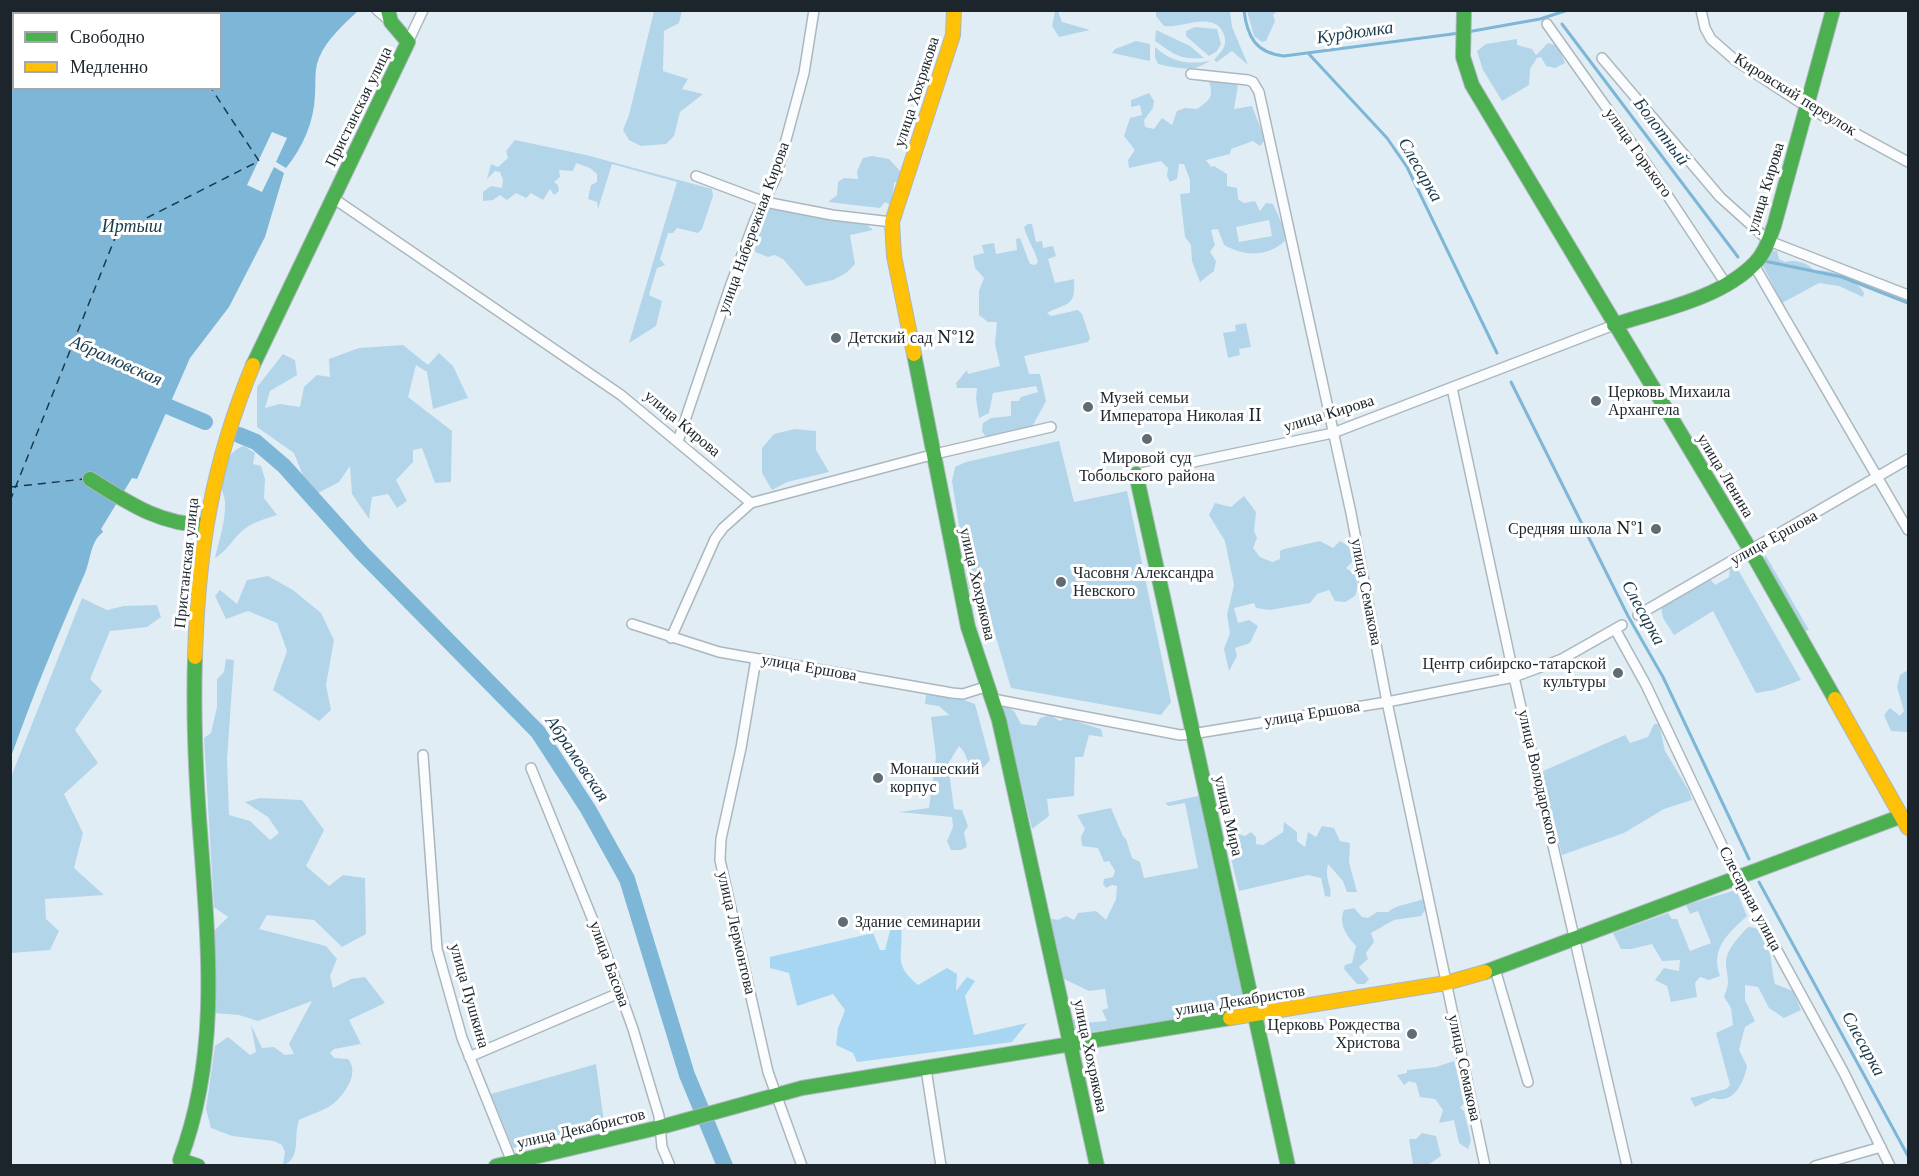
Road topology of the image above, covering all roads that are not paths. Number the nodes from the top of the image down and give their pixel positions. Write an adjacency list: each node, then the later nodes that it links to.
1 (377, 10): 8 (street)
2 (423, 10): 10 (street, Пристанская улица)
3 (814, 10): 17 (street, улица Набережная Кирова)
4 (954, 10): 18 (street, улица Хохрякова)
5 (1701, 10): 13 (street, Кировский переулок)
6 (1833, 10): 13 (street, улица Кирова)
7 (1464, 13): 23 (street, улица Ленина)
8 (390, 16): 10 (street)
9 (1547, 24): 21 (street, улица Горького)
10 (408, 42): 16 (street, Пристанская улица)
11 (1602, 58): 19 (street, улица Горького)
12 (1191, 74): 26 (street, улица Семакова)
13 (1807, 107): 14 (street, Кировский переулок); 19 (street, улица Кирова)
14 (1908, 162)
15 (696, 176): 17 (street)
16 (333, 198): 27 (street, улица Кирова); 34 (street, Пристанская улица)
17 (765, 202): 18 (street); 27 (street, улица Набережная Кирова)
18 (892, 222): 28 (street, улица Хохрякова)
19 (1768, 241): 20 (street, улица Кирова); 22 (street)
20 (1754, 265): 21 (street, улица Кирова); 31 (street)
21 (1726, 284): 23 (street, улица Кирова)
22 (1908, 295)
23 (1614, 325): 24 (street, улица Кирова); 36 (street, улица Ленина)
24 (1452, 388): 26 (street, улица Кирова); 42 (street, улица Володарского)
25 (1051, 427): 28 (street)
26 (1333, 433): 30 (street, улица Кирова); 44 (street, улица Семакова)
27 (678, 441): 33 (street, улица Кирова)
28 (935, 454): 33 (street); 43 (street, улица Хохрякова)
29 (1908, 459): 31 (street, улица Ершова)
30 (1136, 474): 45 (street, улица Мира)
31 (1878, 478): 35 (street); 36 (street, улица Ершова)
32 (90, 479): 34 (street)
33 (751, 503): 40 (street)
34 (205, 525): 62 (street, Пристанская улица)
35 (1908, 530)
36 (1751, 551): 37 (street, улица Ершова); 48 (street, улица Ленина)
37 (1638, 615)
38 (632, 624): 40 (street, улица Ершова)
39 (1618, 627): 42 (street, улица Ершова); 49 (street, Слесарная улица)
40 (671, 638): 41 (street, улица Ершова)
41 (756, 659): 43 (street, улица Ершова); 59 (street, улица Лермонтова)
42 (1514, 677): 44 (street, улица Ершова); 50 (street, улица Володарского)
43 (990, 693): 45 (street, улица Ершова); 55 (street, улица Хохрякова)
44 (1387, 702): 45 (street, улица Ершова); 52 (street, улица Семакова)
45 (1192, 734): 54 (street, улица Мира)
46 (423, 755): 56 (street, улица Пушкина)
47 (531, 768): 53 (street, улица Басова)
48 (1906, 819): 49 (street, улица Декабристов)
49 (1738, 879): 50 (street, улица Декабристов); 61 (street, Слесарная улица)
50 (1577, 939): 51 (street, улица Декабристов); 72 (street, улица Володарского)
51 (1495, 969): 52 (street, улица Декабристов); 58 (street)
52 (1446, 983): 54 (street, улица Декабристов); 71 (street, улица Семакова)
53 (619, 993): 56 (street); 60 (street, улица Басова)
54 (1254, 1016): 55 (street, улица Декабристов); 70 (street, улица Мира)
55 (1071, 1045): 57 (street, улица Декабристов); 69 (street, улица Хохрякова)
56 (469, 1057): 63 (street, улица Пушкина)
57 (926, 1069): 59 (street, улица Декабристов); 68 (street)
58 (1528, 1082)
59 (776, 1094): 60 (street, улица Декабристов); 67 (street, улица Лермонтова)
60 (667, 1125): 63 (street, улица Декабристов); 66 (street, улица Басова)
61 (1881, 1148): 73 (street); 74 (street, Слесарная улица)
62 (179, 1163): 64 (street)
63 (513, 1164): 65 (street, улица Декабристов)
64 (198, 1166)
65 (496, 1166)
66 (670, 1166)
67 (802, 1166)
68 (941, 1166)
69 (1097, 1166)
70 (1288, 1166)
71 (1485, 1166)
72 (1627, 1166)
73 (1815, 1166)
74 (1890, 1166)

